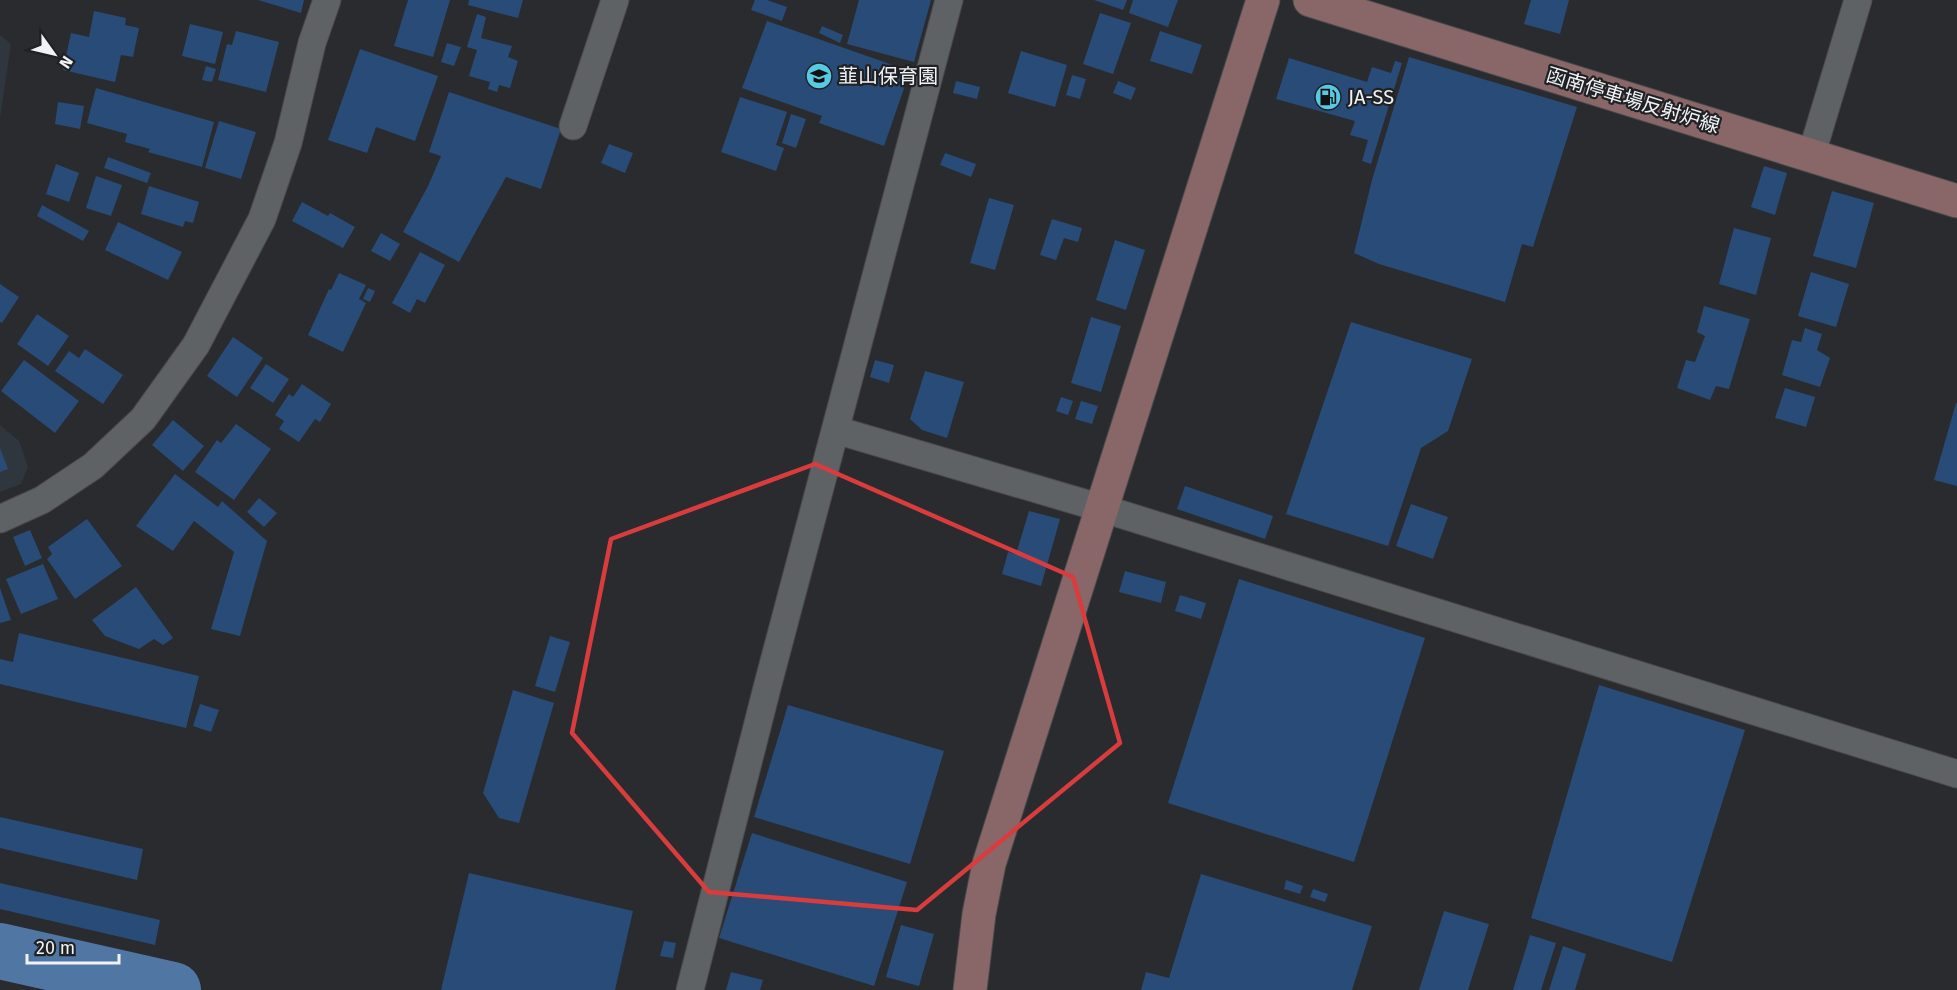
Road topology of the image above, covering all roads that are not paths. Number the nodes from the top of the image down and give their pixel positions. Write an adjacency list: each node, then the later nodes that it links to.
1 (327, 0): 12 (street)
2 (615, 0): 7 (street)
3 (949, 0): 10 (street)
4 (1263, 0): 11 (street)
5 (1310, 0): 8 (street, 函南停車場反射炉線)
6 (1858, 0): 8 (street)
7 (573, 126)
8 (1811, 156): 9 (street, 函南停車場反射炉線)
9 (1957, 201)
10 (836, 430): 11 (street); 14 (street)
11 (1101, 508): 13 (street); 15 (street)
12 (0, 519)
13 (1957, 774)
14 (690, 990)
15 (969, 990)

